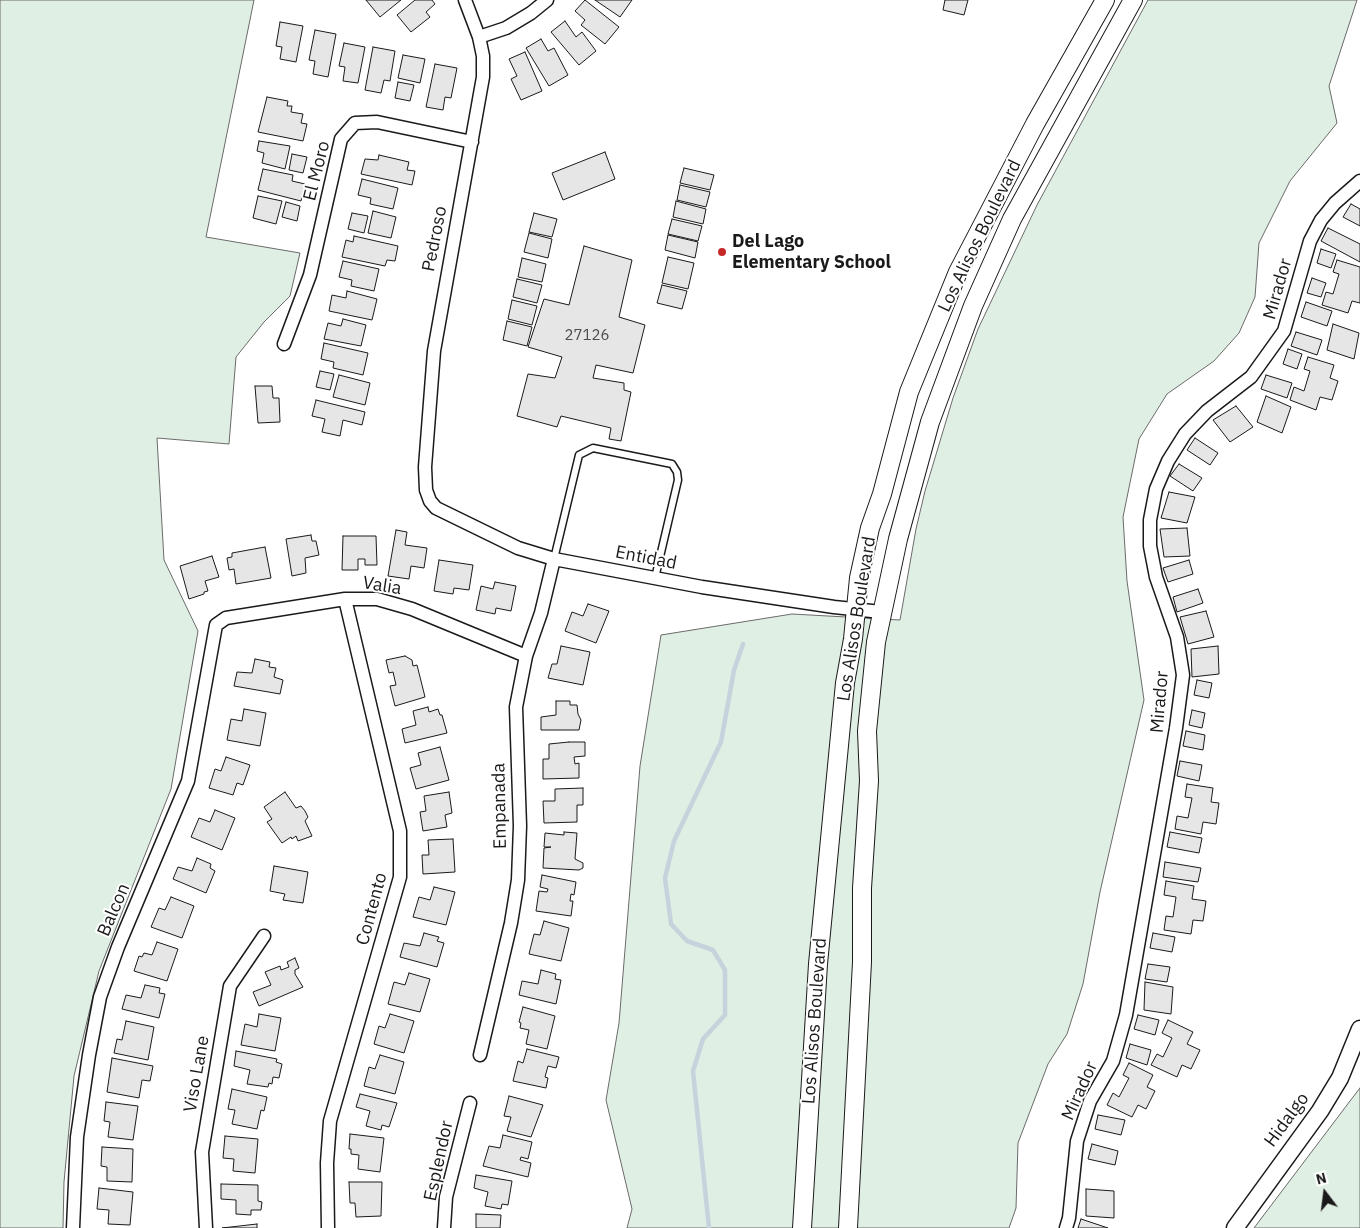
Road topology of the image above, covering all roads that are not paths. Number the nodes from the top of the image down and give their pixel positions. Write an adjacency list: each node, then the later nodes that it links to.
1 (464, 0): 5 (street, Pedroso)
2 (547, 0): 5 (street)
3 (1105, 0): 13 (main road, Los Alisos Boulevard)
4 (1132, 0): 14 (main road, Los Alisos Boulevard)
5 (479, 37): 6 (street, Pedroso)
6 (472, 142): 8 (street, El Moro); 9 (street, Pedroso)
7 (1360, 181): 27 (street, Mirador)
8 (284, 344)
9 (426, 490): 10 (street, Entidad)
10 (554, 559): 11 (street, Entidad); 11 (lane); 16 (street, Empanada)
11 (656, 578): 13 (street, Entidad)
12 (345, 599): 15 (street, Valia); 16 (street, Valia); 23 (street, Contento)
13 (855, 609): 14 (street, Entidad); 25 (main road, Los Alisos Boulevard)
14 (881, 612): 26 (main road, Los Alisos Boulevard)
15 (226, 618): 21 (street, Balcon)
16 (526, 656): 19 (street, Empanada)
17 (264, 936): 22 (street, Viso Lane)
18 (1360, 1029): 28 (street, Hidalgo)
19 (480, 1055)
20 (470, 1102): 24 (street, Esplendor)
21 (73, 1228)
22 (206, 1228)
23 (328, 1228)
24 (444, 1228)
25 (802, 1228)
26 (848, 1228)
27 (1066, 1228)
28 (1234, 1228)

